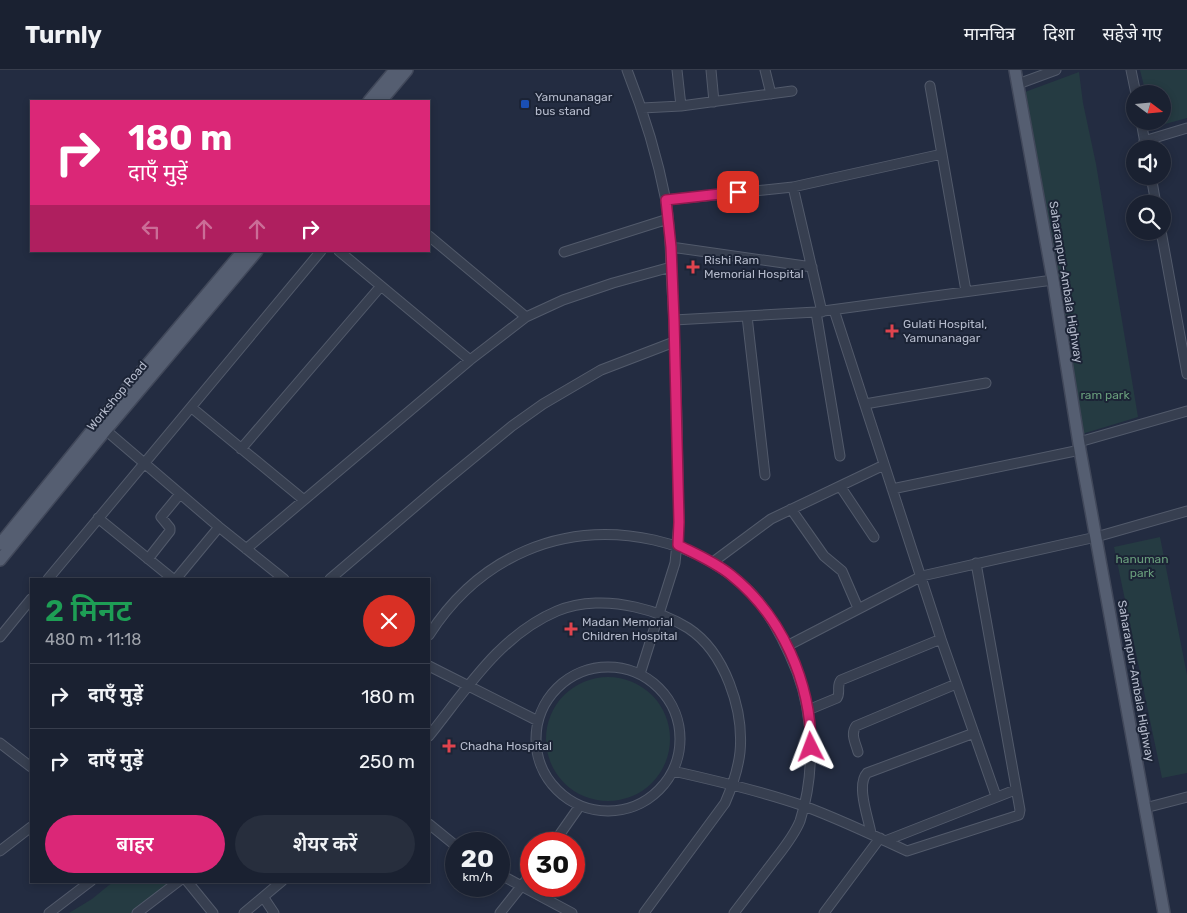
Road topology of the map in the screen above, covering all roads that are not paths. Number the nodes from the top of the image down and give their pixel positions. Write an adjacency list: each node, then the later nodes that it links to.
1 (395, 70): 15 (main road)
2 (407, 70): 16 (main road)
3 (627, 70): 19 (street)
4 (677, 70): 18 (street)
5 (711, 70): 17 (street)
6 (765, 70): 14 (street)
7 (1015, 70): 10 (main road, Saharanpur-Ambala Highway)
8 (1056, 70): 10 (street)
9 (1131, 70): 11 (street)
10 (1018, 84): 36 (main road, Saharanpur-Ambala Highway)
11 (1134, 85)
12 (930, 86): 22 (street)
13 (792, 91): 14 (street)
14 (771, 94): 17 (street)
15 (370, 100)
16 (382, 100)
17 (714, 102): 18 (street)
18 (680, 106): 19 (street)
19 (642, 108): 24 (street)
20 (1187, 128): 21 (street)
21 (1157, 140)
22 (942, 154): 23 (street); 38 (street)
23 (793, 187): 24 (street); 34 (street)
24 (666, 200): 25 (street)
25 (668, 220): 28 (street); 33 (street)
26 (430, 237): 42 (street)
27 (1163, 240): 46 (street)
28 (671, 247): 34 (street); 35 (street)
29 (242, 252): 51 (main road, Workshop Road)
30 (256, 252): 51 (main road, Workshop Road)
31 (320, 252): 49 (street)
32 (340, 252): 37 (street)
33 (564, 252)
34 (812, 266): 40 (street)
35 (671, 267): 42 (street); 43 (street)
36 (1053, 280): 38 (street); 52 (main road, Saharanpur-Ambala Highway)
37 (381, 286): 45 (street); 53 (street)
38 (966, 291): 39 (street)
39 (834, 310): 40 (street); 48 (street)
40 (819, 312): 41 (street); 54 (street)
41 (746, 316): 43 (street); 57 (street)
42 (526, 317): 45 (street)
43 (674, 320): 44 (street)
44 (674, 342): 71 (street); 82 (street)
45 (470, 360): 61 (street)
46 (1187, 374)
47 (986, 383): 48 (street)
48 (865, 404): 56 (street)
49 (192, 408): 53 (street); 55 (street)
50 (1187, 411): 52 (street)
51 (102, 427): 55 (street); 65 (main road, Workshop Road); 74 (main road, Workshop Road)
52 (1079, 446): 59 (street); 69 (main road, Saharanpur-Ambala Highway)
53 (241, 449): 61 (street)
54 (840, 456)
55 (144, 464): 60 (street); 64 (street)
56 (884, 465): 58 (street); 59 (street)
57 (765, 475)
58 (840, 486): 62 (street); 68 (street)
59 (892, 489): 77 (street)
60 (180, 494): 66 (street); 73 (street)
61 (304, 500): 72 (street)
62 (791, 509): 75 (street); 84 (street)
63 (1187, 511): 69 (street)
64 (98, 518): 73 (street); 78 (street)
65 (16, 524): 67 (main road); 70 (main road, Workshop Road)
66 (219, 527): 72 (street); 80 (street)
67 (0, 528)
68 (874, 537)
69 (1096, 537): 76 (street); 108 (main road, Saharanpur-Ambala Highway)
70 (0, 544)
71 (678, 545): 75 (street); 85 (street); 86 (street)
72 (246, 548): 81 (street)
73 (148, 559): 79 (street)
74 (0, 560)
75 (712, 562): 89 (street)
76 (976, 562): 77 (street); 103 (street)
77 (922, 576): 84 (street); 88 (street)
78 (49, 578)
79 (173, 578)
80 (175, 578)
81 (283, 578)
82 (331, 578)
83 (30, 600): 87 (street)
84 (858, 608): 89 (street)
85 (660, 614): 91 (street); 93 (street); 102 (street)
86 (430, 634)
87 (0, 636)
88 (941, 639): 92 (street); 94 (street)
89 (787, 646): 94 (street)
90 (430, 666): 93 (street)
91 (640, 674): 95 (street); 101 (street)
92 (956, 684): 96 (street); 99 (street)
93 (469, 686): 95 (street); 97 (street)
94 (808, 710): 106 (street)
95 (538, 721): 107 (street)
96 (974, 734): 104 (street); 112 (street)
97 (430, 735)
98 (0, 744): 100 (street)
99 (858, 752)
100 (30, 766)
101 (673, 771): 102 (street); 107 (street)
102 (734, 784): 106 (street); 130 (street)
103 (1015, 790): 104 (street); 114 (street)
104 (996, 796): 114 (street)
105 (1187, 797): 108 (street)
106 (804, 806): 112 (street); 131 (street)
107 (579, 807): 111 (street)
108 (1145, 808): 133 (main road, Saharanpur-Ambala Highway)
109 (430, 825): 113 (street)
110 (30, 828): 115 (street)
111 (561, 832)
112 (870, 833): 114 (street)
113 (445, 837)
114 (883, 840): 132 (street)
115 (0, 850)
116 (89, 883): 123 (street)
117 (176, 883): 124 (street)
118 (189, 883): 125 (street)
119 (280, 883): 122 (street)
120 (520, 890): 128 (street)
121 (540, 897): 129 (street)
122 (264, 898): 126 (street); 127 (street)
123 (48, 913)
124 (136, 913)
125 (213, 913)
126 (244, 913)
127 (274, 913)
128 (500, 913)
129 (572, 913)
130 (644, 913)
131 (734, 913)
132 (824, 913)
133 (1164, 913)

